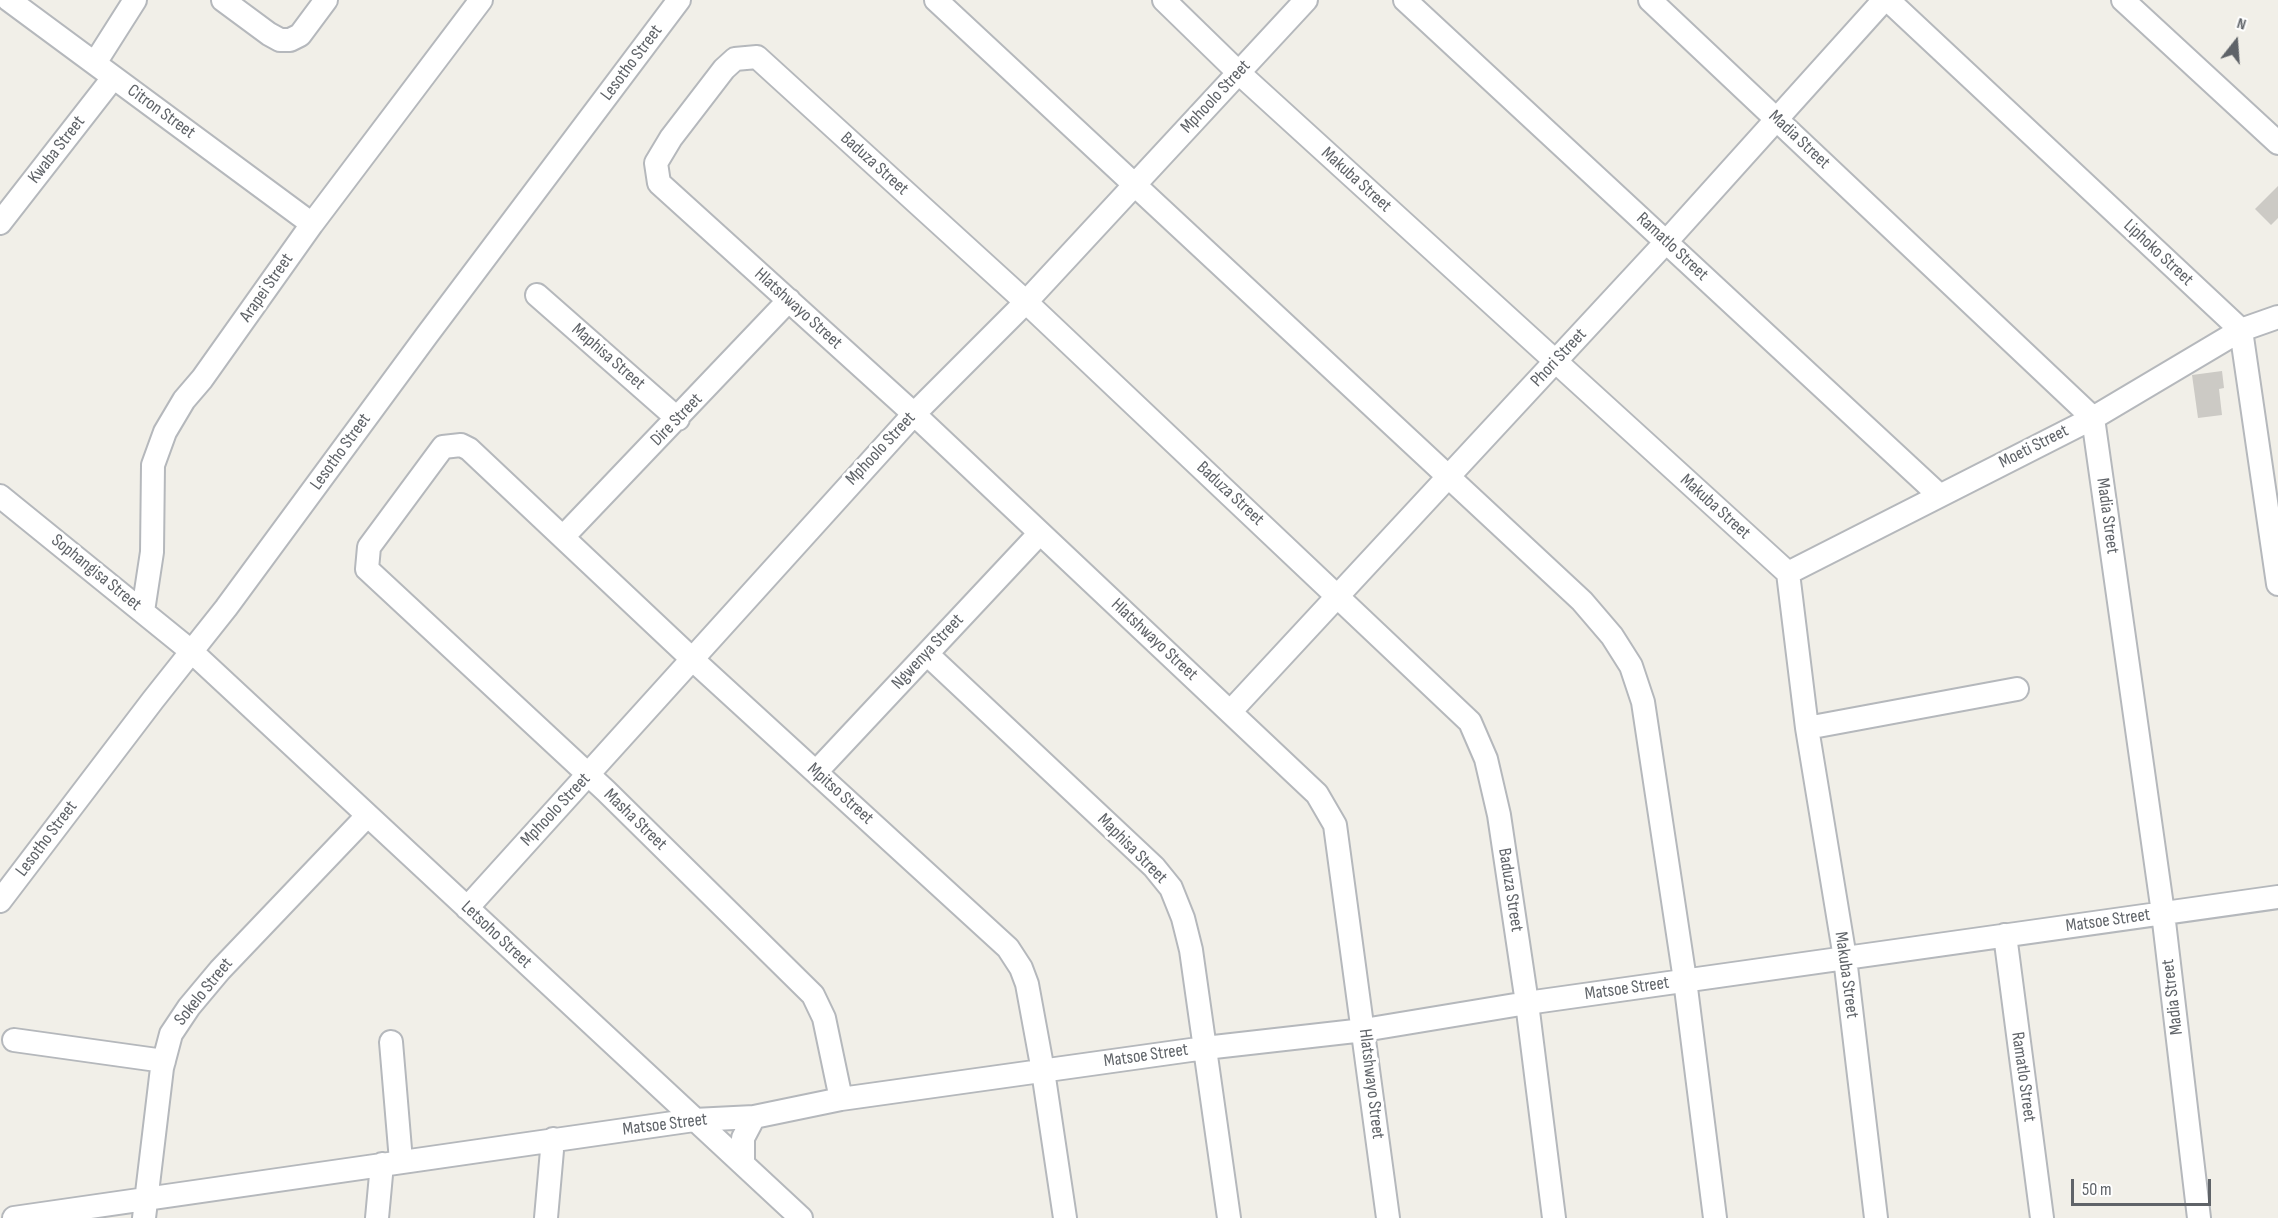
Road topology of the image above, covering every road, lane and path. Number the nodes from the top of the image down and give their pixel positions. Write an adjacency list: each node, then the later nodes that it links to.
1 (8, 0): 14 (street); 15 (street, Citron Street)
2 (135, 0): 15 (street)
3 (223, 0): 4 (street)
4 (326, 0)
5 (481, 0): 23 (street, Arapei Street)
6 (679, 0): 44 (street, Lesotho Street)
7 (936, 0): 20 (street)
8 (1164, 0): 16 (street, Makuba Street)
9 (1306, 0): 16 (street, Mphoolo Street)
10 (1404, 0): 24 (street, Ramatlo Street)
11 (1650, 0): 18 (street, Madia Street)
12 (1886, 0): 18 (street, Phori Street); 29 (street, Liphoko Street)
13 (2123, 0): 19 (street)
14 (0, 10)
15 (95, 63): 17 (street, Citron Street)
16 (1239, 73): 20 (street, Mphoolo Street); 30 (street, Makuba Street)
17 (113, 78): 22 (street, Kwaba Street); 23 (street, Citron Street)
18 (1776, 118): 24 (street, Phori Street); 32 (street, Madia Street)
19 (2278, 142)
20 (1136, 184): 27 (street, Mphoolo Street); 34 (street)
21 (670, 195): 26 (street, Hlatshwayo Street); 27 (street, Baduza Street)
22 (0, 223)
23 (312, 224): 43 (street, Arapei Street)
24 (1666, 242): 30 (street, Phori Street); 35 (street, Ramatlo Street)
25 (537, 295): 33 (street, Maphisa Street)
26 (789, 300): 31 (street, Hlatshwayo Street); 33 (street, Dire Street)
27 (1026, 302): 31 (street, Mphoolo Street); 42 (street, Baduza Street)
28 (2278, 317): 29 (street, Moeti Street)
29 (2241, 330): 32 (street, Moeti Street); 41 (street)
30 (1556, 362): 34 (street, Phori Street); 39 (street, Makuba Street)
31 (914, 414): 37 (street, Hlatshwayo Street); 46 (street, Mphoolo Street)
32 (2092, 418): 35 (street, Moeti Street); 56 (street, Madia Street)
33 (678, 419): 38 (street, Dire Street)
34 (1449, 476): 42 (street, Phori Street); 59 (street)
35 (1939, 495): 39 (street, Moeti Street)
36 (0, 496): 43 (street, Sophangisa Street)
37 (1040, 533): 45 (street, Ngwenya Street); 48 (street, Hlatshwayo Street)
38 (563, 537): 40 (street, Mpitso Street); 46 (street, Mpitso Street)
39 (1788, 573): 49 (street, Makuba Street)
40 (373, 577): 51 (street, Masha Street)
41 (2278, 584)
42 (1337, 595): 48 (street, Phori Street); 60 (street, Baduza Street)
43 (143, 611): 44 (street, Sophangisa Street)
44 (191, 651): 52 (street, Letsoho Street); 54 (street, Lesotho Street)
45 (927, 654): 50 (street, Ngwenya Street); 64 (street, Maphisa Street)
46 (691, 658): 50 (street, Mpitso Street); 51 (street, Mphoolo Street)
47 (2017, 689): 49 (street)
48 (1230, 711): 61 (street, Hlatshwayo Street)
49 (1807, 728): 58 (street, Makuba Street)
50 (816, 772): 66 (street, Mpitso Street)
51 (589, 776): 55 (street, Mphoolo Street); 67 (street, Masha Street)
52 (367, 816): 55 (street, Letsoho Street); 65 (street, Sokelo Street)
53 (2278, 897): 56 (street, Matsoe Street)
54 (0, 901)
55 (467, 908): 69 (street, Letsoho Street)
56 (2163, 913): 57 (street, Matsoe Street); 85 (street, Madia Street)
57 (2005, 935): 58 (street, Matsoe Street); 84 (street, Ramatlo Street)
58 (1845, 958): 59 (street, Matsoe Street); 83 (street, Makuba Street)
59 (1685, 980): 60 (street, Matsoe Street); 82 (street)
60 (1527, 1003): 61 (street, Matsoe Street); 81 (street, Baduza Street)
61 (1364, 1030): 64 (street, Matsoe Street); 80 (street, Hlatshwayo Street)
62 (14, 1040): 65 (street)
63 (391, 1042): 71 (street)
64 (1205, 1048): 66 (street, Matsoe Street); 79 (street, Maphisa Street)
65 (164, 1061): 73 (street, Sokelo Street)
66 (1043, 1071): 67 (street, Matsoe Street); 78 (street, Mpitso Street)
67 (842, 1099): 68 (street, Matsoe Street)
68 (754, 1117): 69 (street, Matsoe Street); 72 (street)
69 (694, 1120): 70 (street, Matsoe Street); 72 (street, Letsoho Street)
70 (553, 1139): 71 (street, Matsoe Street); 76 (street)
71 (391, 1162): 73 (street, Matsoe Street); 75 (street)
72 (742, 1164): 77 (street, Letsoho Street)
73 (145, 1209): 74 (street, Matsoe Street)
74 (14, 1218)
75 (377, 1218)
76 (546, 1218)
77 (801, 1218)
78 (1065, 1218)
79 (1229, 1218)
80 (1388, 1218)
81 (1554, 1218)
82 (1715, 1218)
83 (1876, 1218)
84 (2042, 1218)
85 (2199, 1218)

